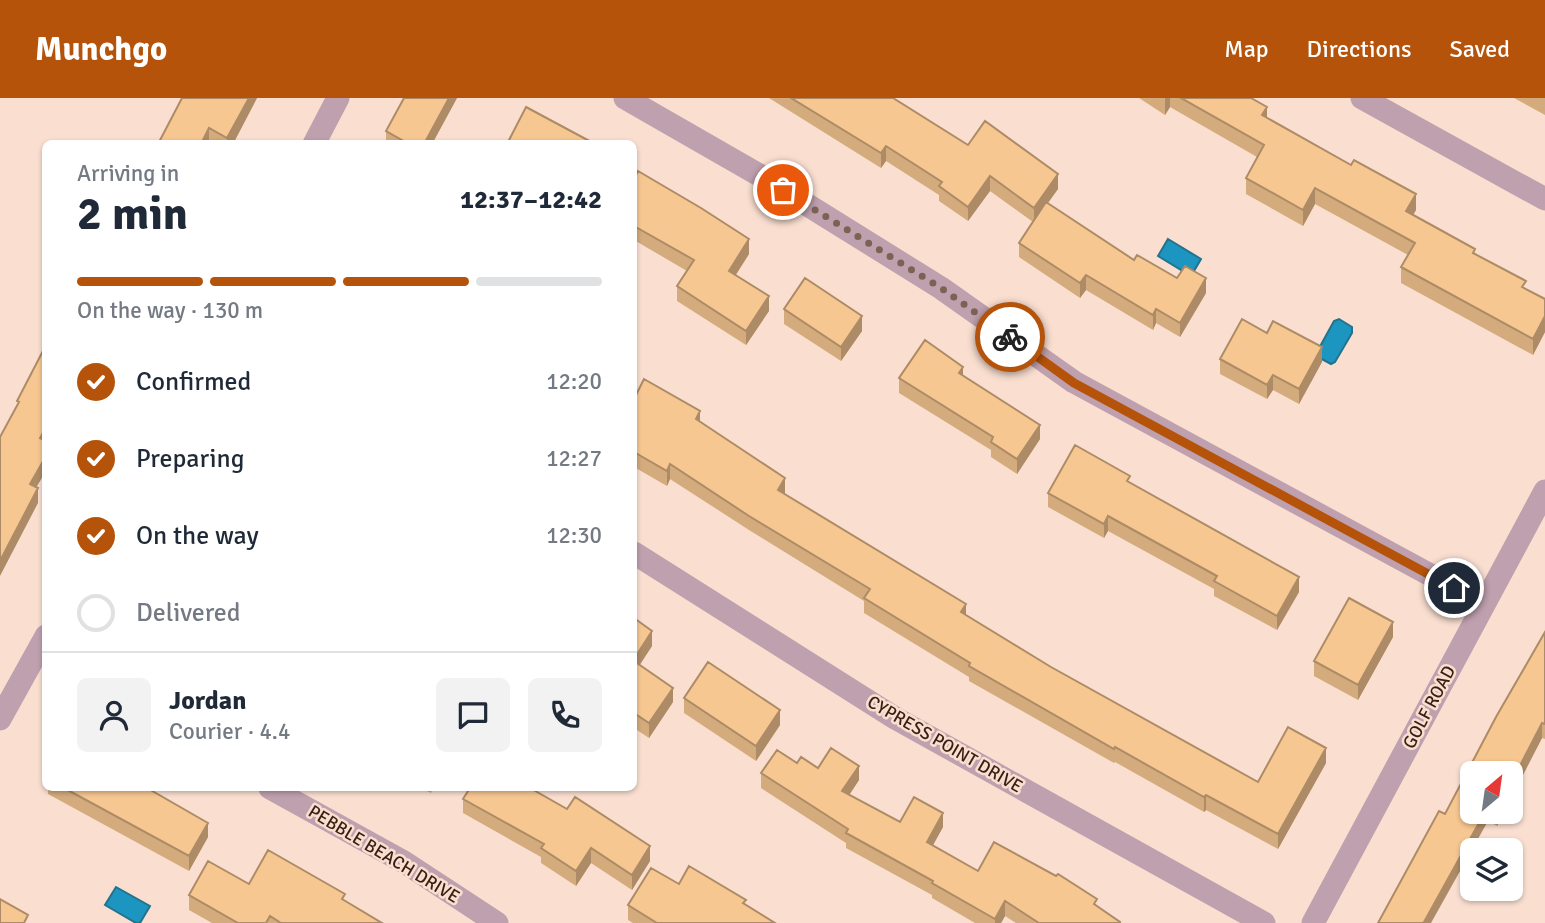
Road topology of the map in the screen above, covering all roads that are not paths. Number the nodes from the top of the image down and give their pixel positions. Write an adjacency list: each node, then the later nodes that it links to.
1 (338, 98): 4 (street)
2 (625, 98): 8 (street)
3 (1362, 98): 5 (street)
4 (316, 140)
5 (1545, 199)
6 (1545, 491): 8 (street, GOLF ROAD)
7 (637, 554): 13 (street, CYPRESS POINT DRIVE)
8 (1483, 604): 14 (street, GOLF ROAD)
9 (40, 660): 10 (street)
10 (0, 719)
11 (275, 791): 12 (street, PEBBLE BEACH DRIVE)
12 (497, 923)
13 (1264, 923)
14 (1313, 923)

